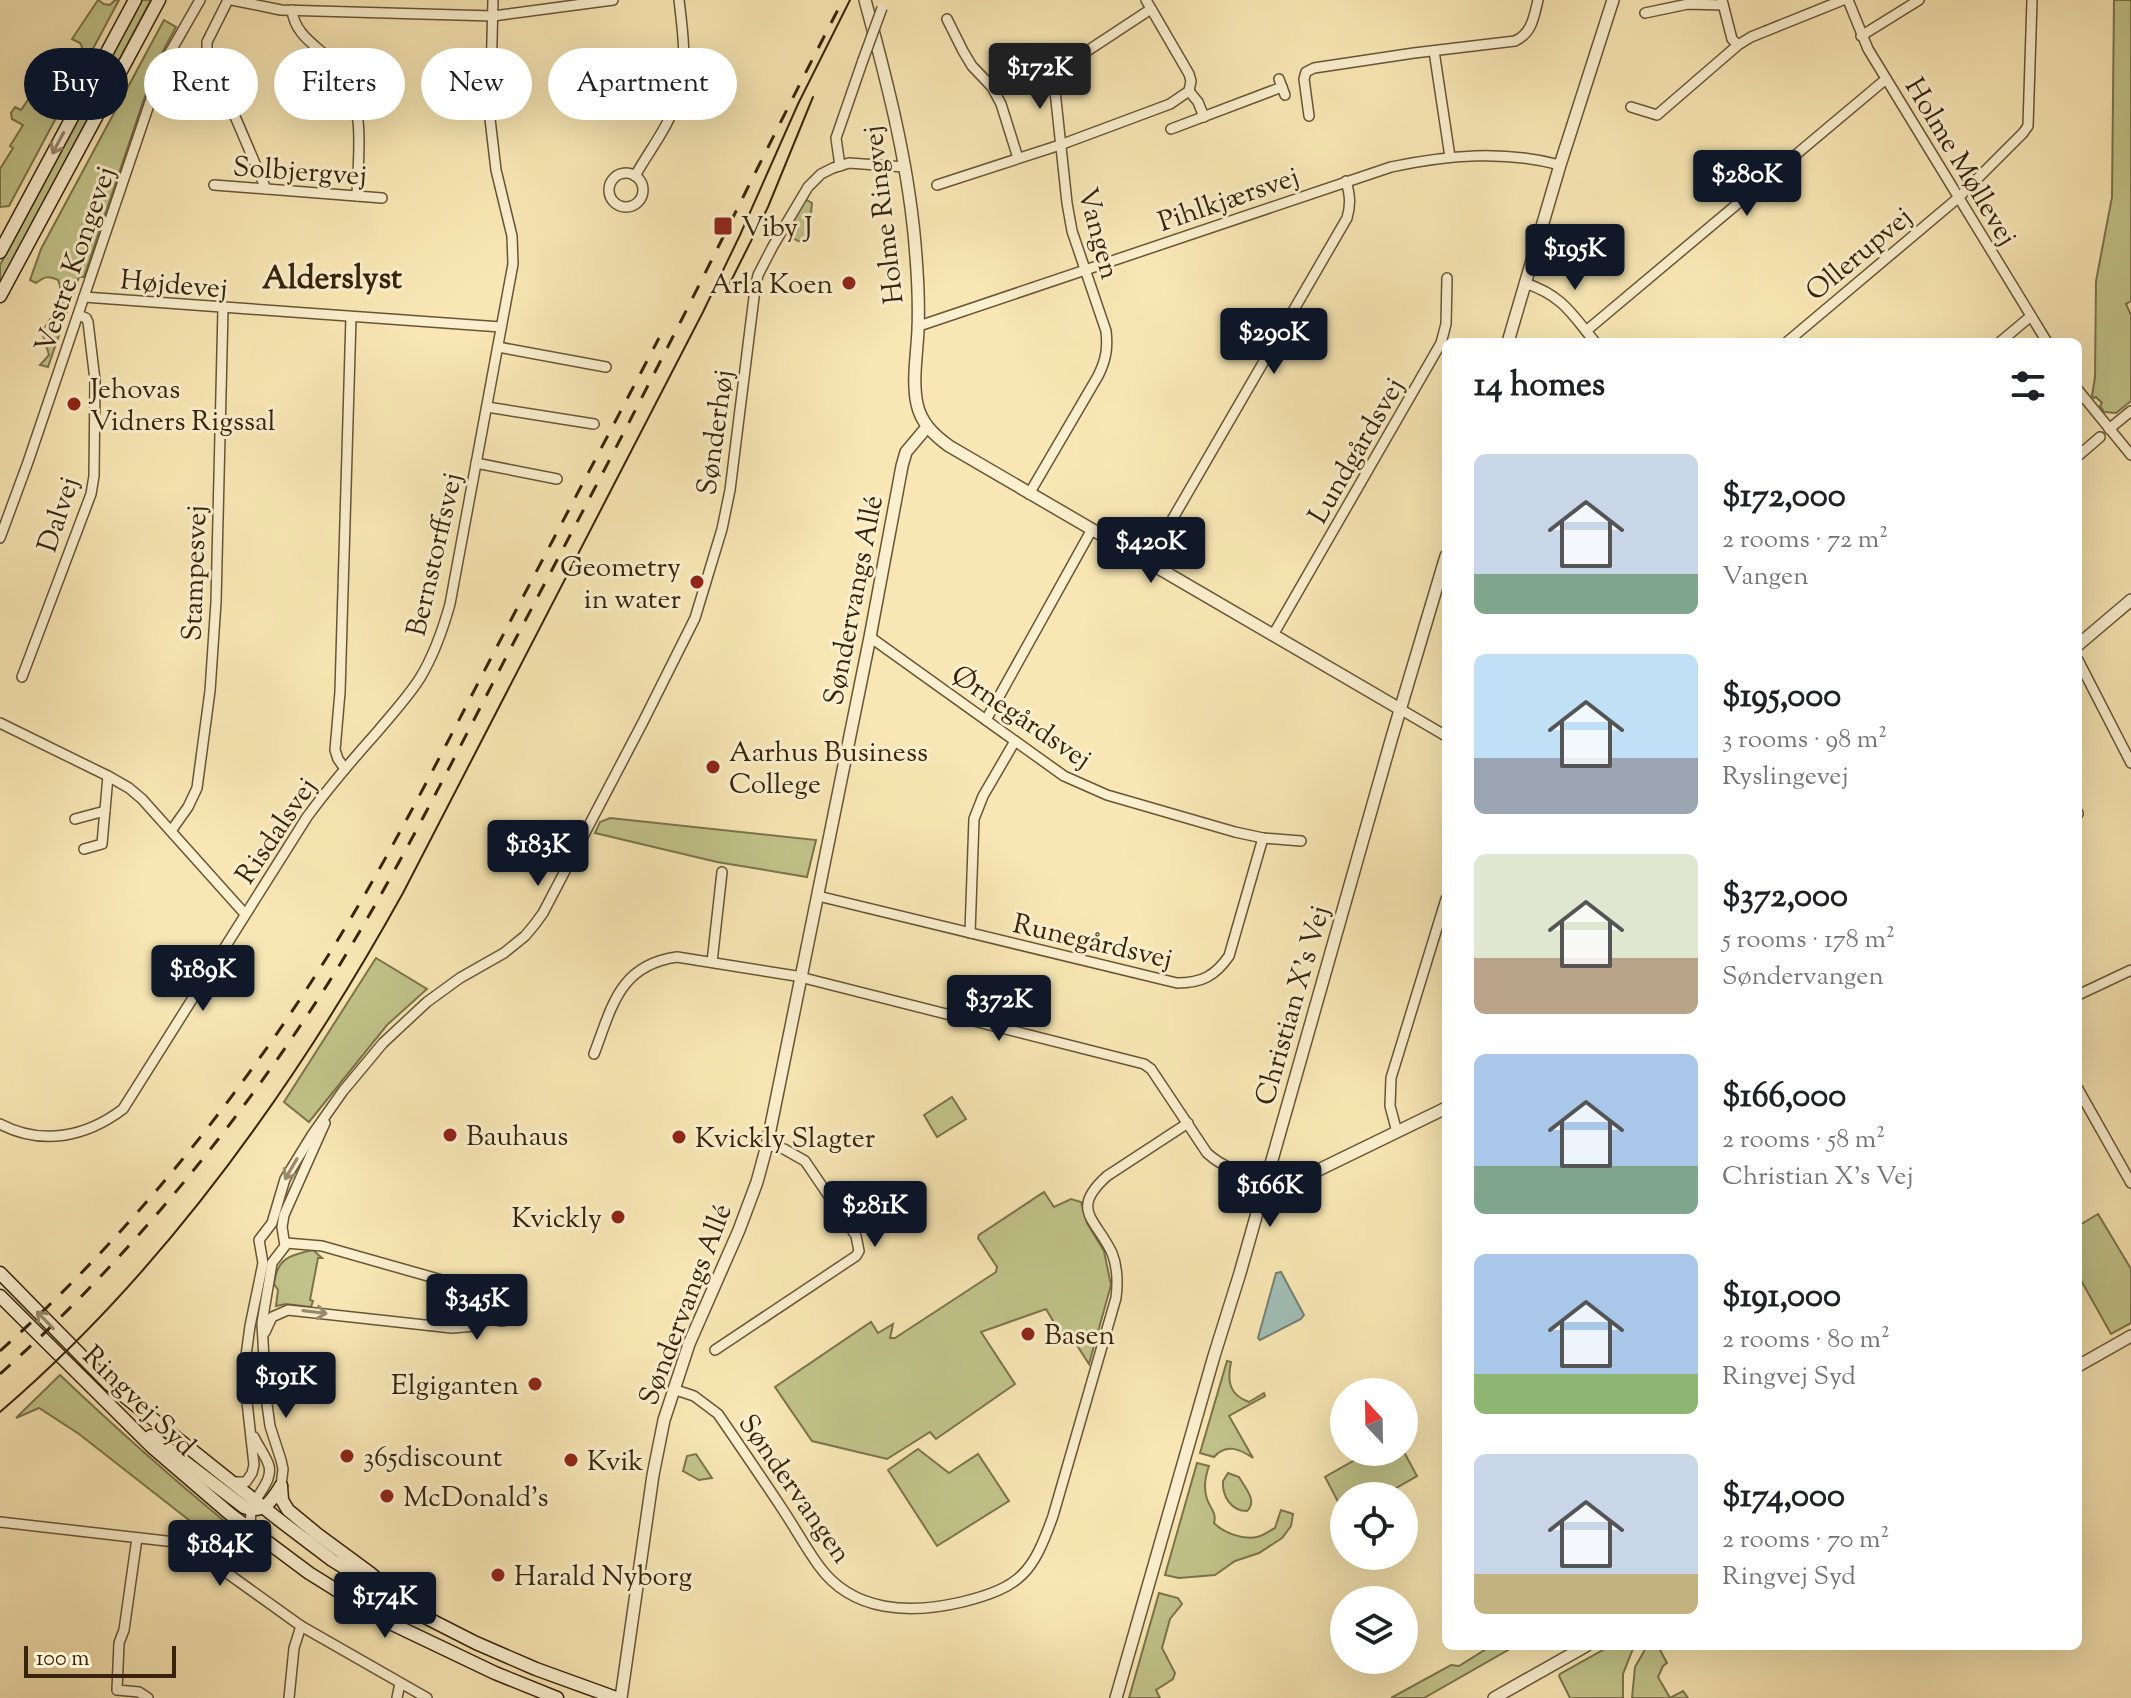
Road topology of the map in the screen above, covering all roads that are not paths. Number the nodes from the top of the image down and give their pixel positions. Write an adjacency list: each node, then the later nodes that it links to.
1 (135, 0): 45 (main road, one-way to 45)
2 (159, 0): 49 (main road)
3 (200, 0): 50 (street, Vestre Kongevej)
4 (230, 0): 17 (street); 41 (street)
5 (493, 0): 19 (street, Bernstorffsvej)
6 (613, 0): 19 (street)
7 (679, 0): 37 (street)
8 (865, 0): 36 (street, Holme Ringvej)
9 (1538, 0): 23 (street)
10 (1613, 0): 34 (street)
11 (1846, 0): 21 (street, Holme Møllevej); 22 (street)
12 (1919, 0): 21 (street)
13 (2032, 0): 44 (street, Ollerupvej)
14 (1723, 2): 18 (street); 22 (street)
15 (883, 4): 35 (street, bridge)
16 (1149, 5): 26 (street); 31 (street, Vangen)
17 (292, 10): 19 (street); 42 (street)
18 (1645, 13)
19 (493, 16): 56 (street, Bernstorffsvej)
20 (947, 19): 33 (street)
21 (1861, 36): 24 (street, Holme Møllevej)
22 (1738, 45): 27 (street)
23 (1434, 51): 28 (street); 32 (street)
24 (1886, 79): 44 (street, Holme Møllevej); 57 (street)
25 (1282, 87): 29 (street)
26 (1189, 91): 29 (street); 31 (street)
27 (1631, 107)
28 (1309, 116)
29 (1204, 117): 30 (street)
30 (1171, 129)
31 (1060, 145): 33 (street); 46 (street, Vangen)
32 (1450, 157): 34 (street, Pihlkjærsvej); 38 (street, Pihlkjærsvej)
33 (1018, 158): 40 (street)
34 (1560, 165): 48 (street)
35 (840, 166): 36 (street); 115 (street, Sønderhøj)
36 (905, 167): 55 (street, Holme Ringvej)
37 (635, 176)
38 (1346, 181): 46 (street, Pihlkjærsvej); 81 (street)
39 (214, 185): 41 (street, Solbjergvej)
40 (937, 185)
41 (266, 189): 42 (street, Solbjergvej)
42 (357, 196): 43 (street, Solbjergvej)
43 (382, 198)
44 (1958, 198): 53 (street, Holme Møllevej); 61 (street, Ollerupvej)
45 (0, 252)
46 (1085, 270): 55 (street, Pihlkjærsvej); 78 (street, Vangen)
47 (1447, 278): 58 (street, Lundgårdsvej)
48 (1525, 283): 57 (street); 59 (street)
49 (0, 296)
50 (84, 297): 51 (street, Højdevej); 52 (street, Vestre Kongevej)
51 (223, 309): 54 (street, Højdevej); 99 (street, Stampesvej)
52 (78, 315): 80 (street, Vestre Kongevej); 88 (street, Dalvej)
53 (2031, 316): 62 (street); 63 (street, Holme Møllevej)
54 (351, 317): 56 (street, Højdevej); 95 (street, Risdalsvej)
55 (919, 326): 71 (street, Holme Ringvej)
56 (501, 327): 65 (street, Bernstorffsvej)
57 (1586, 331): 60 (street)
58 (1443, 338)
59 (1509, 338)
60 (1592, 338)
61 (1792, 338)
62 (2005, 338)
63 (2045, 338)
64 (1442, 340): 84 (street, Lundgårdsvej)
65 (498, 347): 66 (street); 68 (street, Bernstorffsvej)
66 (606, 367)
67 (2082, 395): 72 (street)
68 (487, 407): 70 (street); 76 (street, Bernstorffsvej)
69 (2131, 411): 72 (street)
70 (594, 424)
71 (927, 427): 78 (street); 85 (street, Søndervangs Allé)
72 (2109, 429): 75 (street)
73 (2100, 437): 74 (street)
74 (2082, 453)
75 (2131, 455)
76 (476, 463): 77 (street, Bernstorffsvej); 95 (street, Bernstorffsvej)
77 (557, 479)
78 (1029, 494): 79 (street)
79 (1091, 531): 81 (street); 90 (street)
80 (0, 538)
81 (1147, 563): 84 (street)
82 (1442, 569): 89 (street, Christian X's Vej)
83 (2131, 600): 86 (street)
84 (1273, 635): 89 (street)
85 (870, 637): 90 (street, Ørnegårdsvej); 104 (street, Søndervangs Allé)
86 (2082, 642)
87 (2082, 668): 94 (street)
88 (22, 677)
89 (1400, 709): 92 (street); 120 (street, Christian X's Vej)
90 (986, 720): 93 (street, Ørnegårdsvej)
91 (0, 723): 96 (street)
92 (1442, 734)
93 (1015, 741): 100 (street, Ørnegårdsvej); 107 (street)
94 (2131, 763)
95 (345, 769): 106 (street, Risdalsvej)
96 (108, 776): 97 (street); 99 (street)
97 (105, 811): 98 (street); 102 (street)
98 (75, 819)
99 (171, 831): 106 (street)
100 (1263, 838): 101 (street, Ørnegårdsvej); 107 (street, Runegårdsvej)
101 (1301, 841)
102 (84, 849)
103 (722, 872): 108 (street)
104 (818, 896): 107 (street, Runegårdsvej); 110 (street, Søndervangs Allé)
105 (1442, 912): 118 (street)
106 (245, 914): 117 (street, Risdalsvej)
107 (970, 933)
108 (712, 962): 110 (street); 112 (street)
109 (2131, 970): 111 (street)
110 (801, 978): 116 (street); 119 (street, Søndervangs Allé)
111 (2082, 993)
112 (594, 1054)
113 (2082, 1096): 121 (street)
114 (1442, 1110): 118 (street)
115 (329, 1112): 122 (street, one-way to 122); 123 (street)
116 (1188, 1123): 120 (street); 134 (street, Søndervangen)
117 (0, 1124)
118 (1397, 1132): 120 (street)
119 (767, 1145): 132 (street); 134 (street, Søndervangs Allé)
120 (1267, 1175): 153 (street, Christian X's Vej)
121 (2131, 1183)
122 (265, 1232): 123 (street); 124 (street)
123 (284, 1239): 125 (street); 128 (street)
124 (262, 1251): 125 (street); 136 (street)
125 (276, 1256): 131 (street)
126 (0, 1273): 137 (main road, Ringvej Syd, one-way to 126)
127 (0, 1296): 135 (main road, Ringvej Syd)
128 (493, 1303): 129 (street); 129 (street)
129 (493, 1317): 131 (street, one-way to 129)
130 (2131, 1336): 133 (street)
131 (263, 1348): 138 (street)
132 (715, 1350)
133 (2082, 1364)
134 (673, 1389): 152 (street, Søndervangs Allé)
135 (95, 1391): 139 (main road); 141 (main road, Ringvej Syd)
136 (250, 1431): 137 (street); 139 (street)
137 (231, 1481): 139 (main road, Ringvej Syd)
138 (281, 1486): 139 (main road); 143 (main road)
139 (256, 1506): 141 (street); 143 (main road, Ringvej Syd)
140 (0, 1522): 142 (street)
141 (252, 1532): 151 (main road, Ringvej Syd)
142 (137, 1538): 144 (street); 147 (street)
143 (415, 1612): 152 (main road, Ringvej Syd)
144 (301, 1626): 146 (street); 148 (street)
145 (1579, 1650): 154 (street)
146 (400, 1683): 149 (street); 150 (street)
147 (148, 1698)
148 (289, 1698)
149 (397, 1698)
150 (427, 1698)
151 (557, 1698)
152 (618, 1698)
153 (1116, 1698)
154 (1494, 1698)

